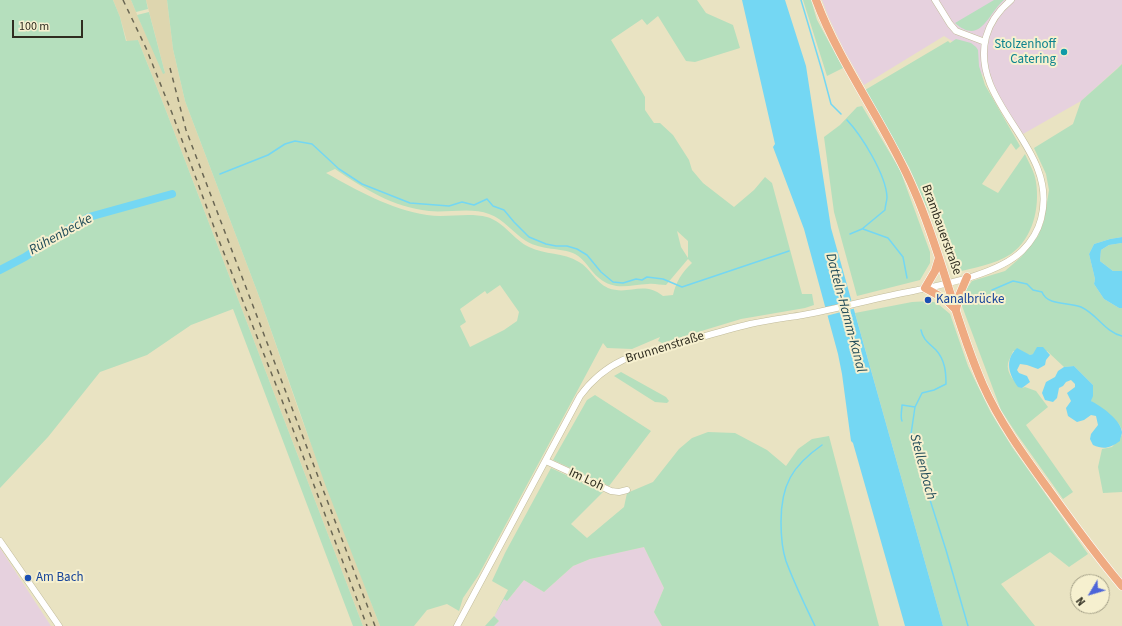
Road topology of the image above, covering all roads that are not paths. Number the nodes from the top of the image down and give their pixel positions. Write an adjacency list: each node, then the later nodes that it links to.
1 (816, 0): 5 (main road, Brambauerstraße)
2 (935, 0): 4 (street)
3 (1011, 0): 4 (street, Brunnenstraße)
4 (985, 42): 6 (street, Brunnenstraße)
5 (939, 257): 7 (main road, Brambauerstraße); 8 (main road)
6 (967, 277): 7 (street, Brunnenstraße); 9 (main road)
7 (947, 283): 8 (street, Brunnenstraße); 9 (main road, Brambauerstraße)
8 (925, 288): 9 (main road); 10 (street, Brunnenstraße)
9 (956, 310): 13 (main road, Brambauerstraße)
10 (546, 461): 11 (street, Im Loh); 15 (street, Brunnenstraße)
11 (627, 490)
12 (0, 541): 14 (street)
13 (1122, 586)
14 (58, 626)
15 (457, 626)

